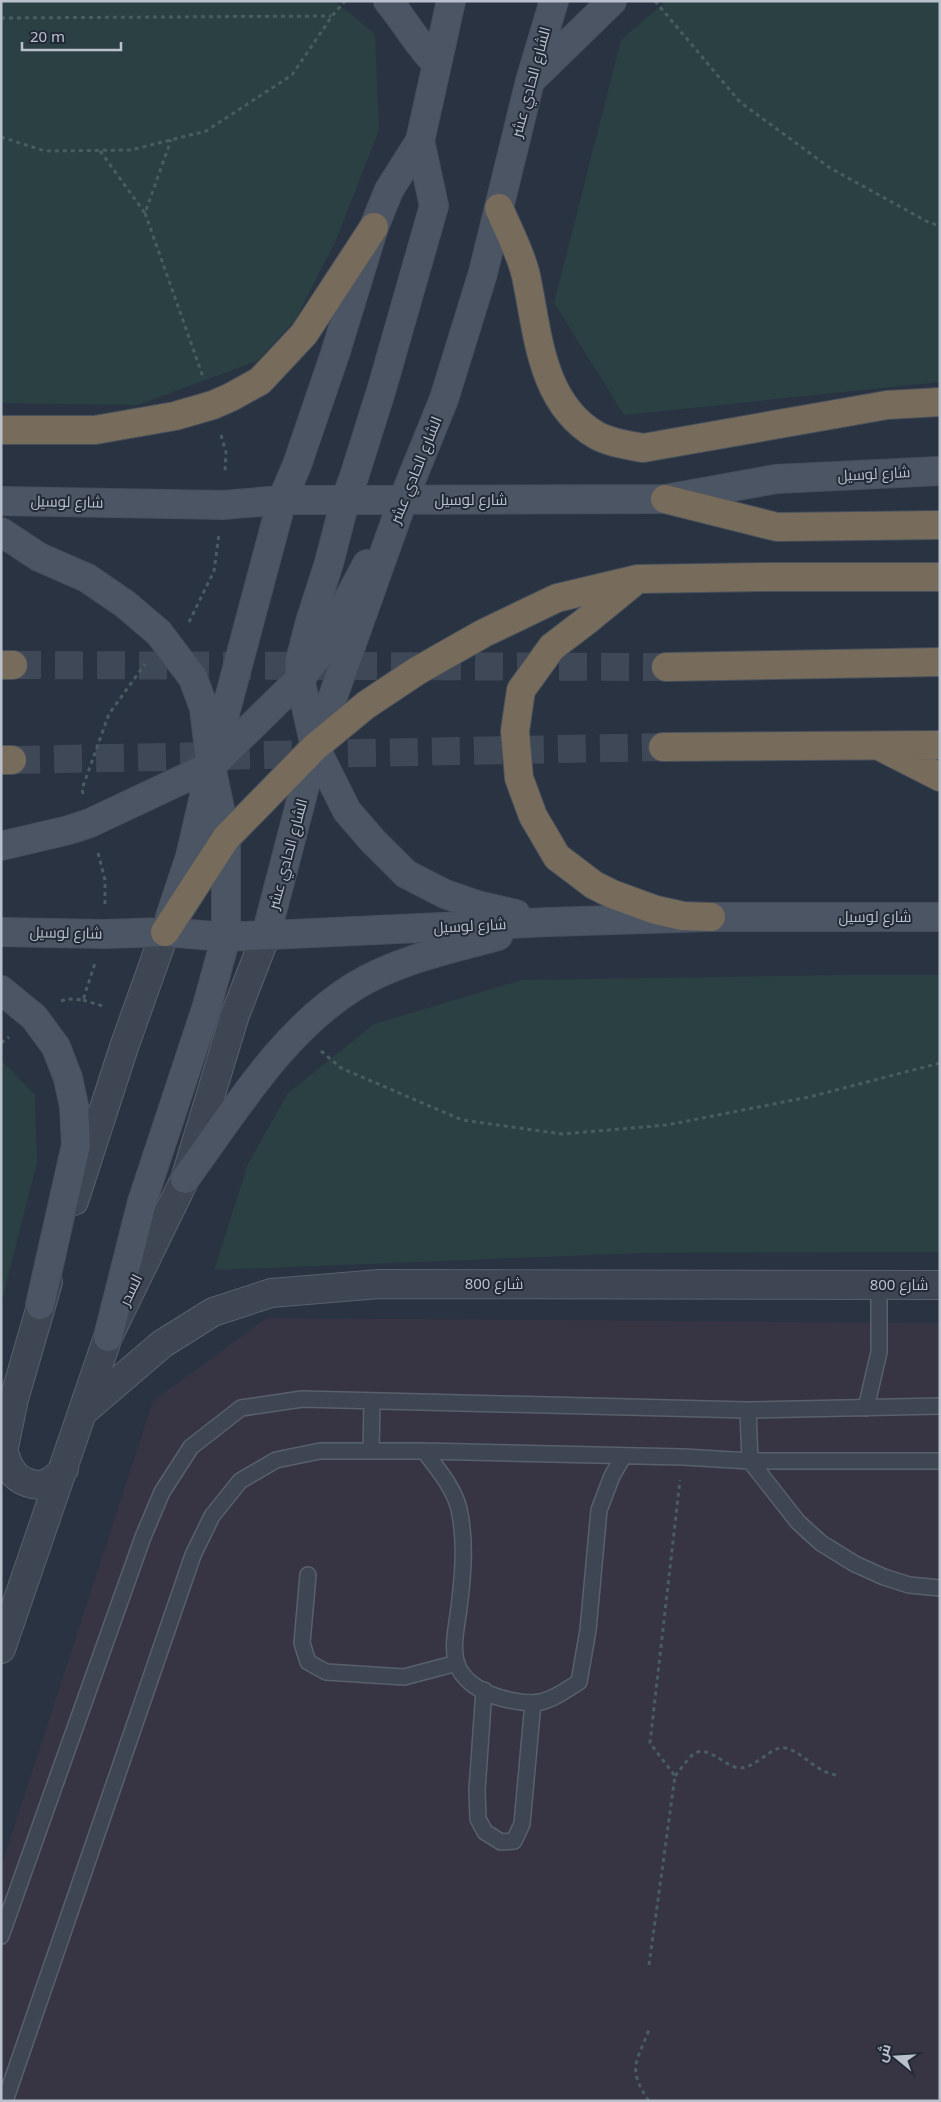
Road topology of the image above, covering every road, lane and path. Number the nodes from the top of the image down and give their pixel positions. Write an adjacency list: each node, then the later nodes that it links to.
1 (345, 1): 7 (path)
2 (388, 1): 9 (street)
3 (451, 1): 9 (street)
4 (554, 1): 10 (street, الشارع الحادي عشر)
5 (612, 1): 10 (street)
6 (655, 1): 17 (path)
7 (332, 16): 8 (path); 12 (path)
8 (1, 18)
9 (436, 62): 13 (street)
10 (530, 81): 15 (street, الشارع الحادي عشر)
11 (1, 137): 14 (path)
12 (171, 140): 14 (path); 16 (path)
13 (420, 141): 18 (street); 27 (street)
14 (100, 151): 16 (path)
15 (499, 208): 19 (highway); 25 (street, الشارع الحادي عشر)
16 (145, 213): 20 (path)
17 (940, 226)
18 (374, 227): 20 (highway); 24 (street)
19 (940, 402)
20 (213, 405): 21 (highway)
21 (1, 430)
22 (940, 470): 23 (street, شارع لوسيل)
23 (665, 499): 25 (street, شارع لوسيل); 28 (highway)
24 (282, 500): 26 (street, شارع لوسيل); 27 (street, شارع لوسيل); 39 (street)
25 (403, 500): 27 (street, شارع لوسيل); 34 (street); 38 (street, الشارع الحادي عشر)
26 (1, 501)
27 (345, 501): 34 (street)
28 (940, 525)
29 (1, 532): 39 (street)
30 (940, 577): 31 (highway)
31 (637, 580): 38 (highway); 43 (highway)
32 (940, 662): 33 (highway)
33 (666, 667)
34 (300, 679): 38 (street); 39 (street)
35 (663, 746): 36 (highway)
36 (879, 746): 37 (highway); 40 (highway)
37 (940, 746)
38 (315, 747): 41 (highway); 45 (street); 48 (street, الشارع الحادي عشر)
39 (211, 766): 41 (street); 42 (street); 47 (street)
40 (940, 777)
41 (226, 838): 47 (highway); 49 (street)
42 (1, 846)
43 (711, 917): 44 (street, شارع لوسيل); 45 (street, شارع لوسيل)
44 (940, 917)
45 (549, 922): 48 (street, شارع لوسيل); 51 (street)
46 (1, 932): 47 (street, شارع لوسيل)
47 (165, 932): 49 (street, شارع لوسيل); 56 (street)
48 (266, 935): 49 (street, شارع لوسيل); 53 (street, السدر)
49 (226, 937): 57 (street)
50 (1, 990): 56 (street)
51 (297, 1032): 52 (path); 53 (street)
52 (940, 1063)
53 (185, 1179): 57 (street, السدر)
54 (940, 1285): 55 (street, شارع 800)
55 (879, 1286): 60 (lane); 61 (street, شارع 800)
56 (40, 1305): 65 (street)
57 (108, 1337): 61 (street, السدر)
58 (372, 1402): 62 (lane); 63 (lane); 79 (lane)
59 (940, 1406): 60 (lane)
60 (866, 1408): 62 (lane)
61 (85, 1410): 70 (street, السدر)
62 (748, 1410): 68 (lane)
63 (371, 1450): 64 (lane); 82 (lane)
64 (424, 1451): 66 (lane); 74 (lane)
65 (2, 1456): 70 (street)
66 (623, 1457): 67 (lane); 76 (lane)
67 (682, 1458): 68 (lane); 78 (path)
68 (750, 1461): 69 (lane); 72 (lane)
69 (940, 1461)
70 (64, 1469): 73 (street, السدر)
71 (308, 1575): 74 (lane)
72 (940, 1588)
73 (1, 1648)
74 (457, 1663): 75 (lane)
75 (484, 1690): 76 (lane); 76 (lane)
76 (534, 1703)
77 (836, 1775): 78 (path)
78 (675, 1776): 80 (path)
79 (1, 1936)
80 (649, 1965)
81 (649, 2030): 83 (path)
82 (5, 2101)
83 (649, 2101)

